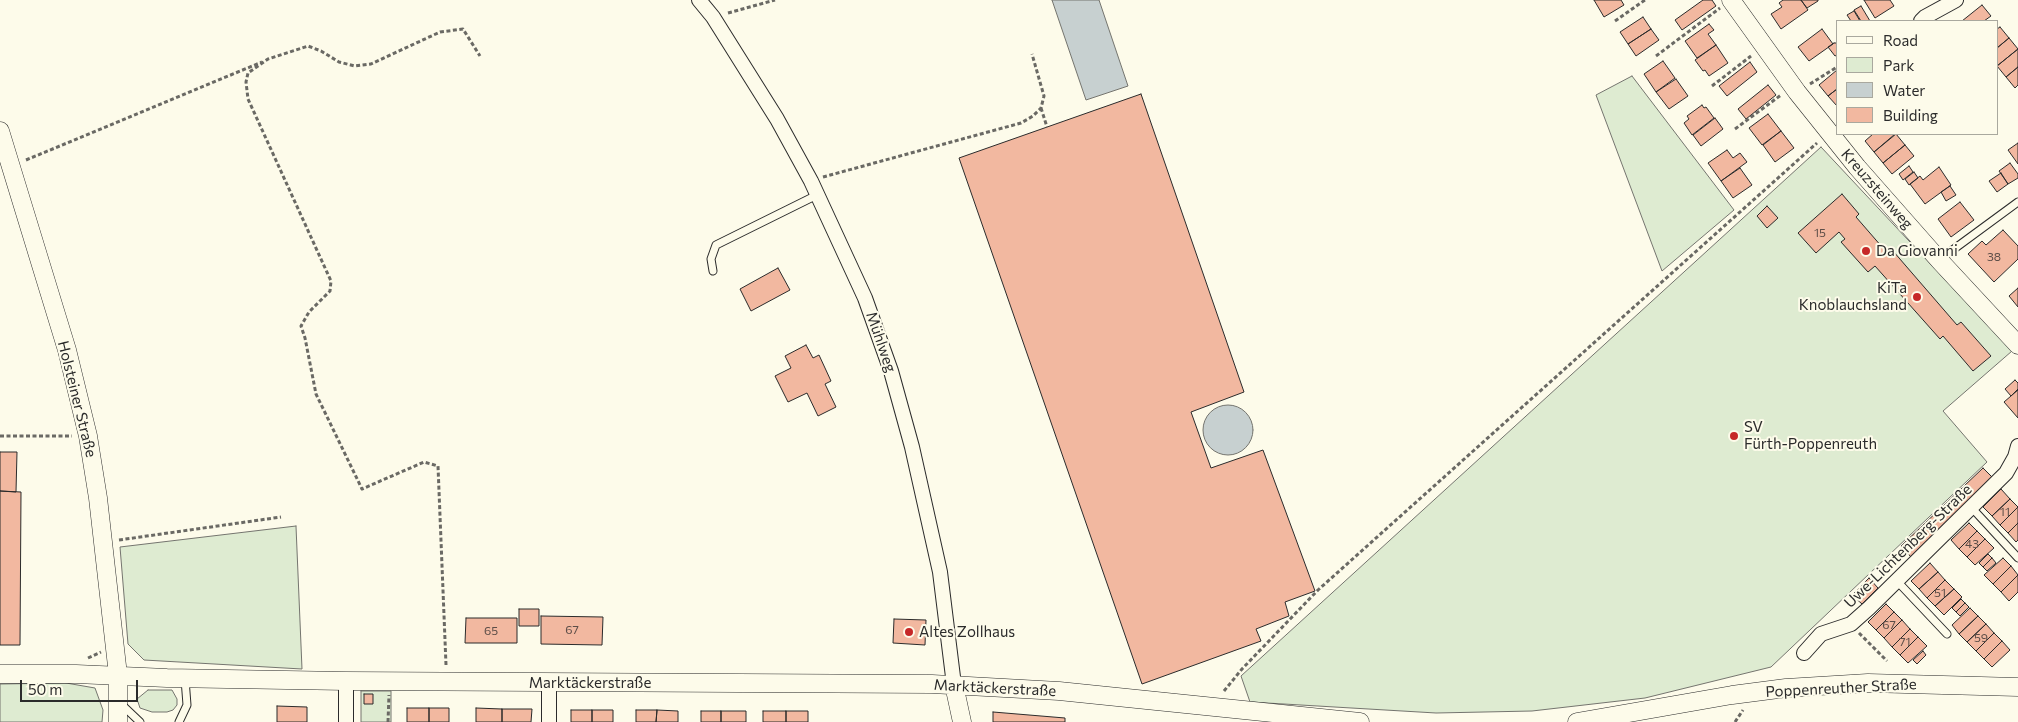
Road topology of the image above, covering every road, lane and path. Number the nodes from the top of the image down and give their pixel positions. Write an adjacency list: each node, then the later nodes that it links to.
1 (699, 0): 6 (street, Mühlweg)
2 (775, 0): 6 (path)
3 (1645, 0): 7 (path)
4 (1731, 0): 9 (street, Kreuzsteinweg); 12 (path)
5 (1956, 0): 8 (street)
6 (713, 18): 23 (street, Mühlweg)
7 (1615, 20)
8 (1922, 20)
9 (1763, 46): 15 (path); 16 (street, Kreuzsteinweg)
10 (1032, 54): 17 (path)
11 (480, 56): 13 (path)
12 (1656, 56)
13 (268, 59): 22 (path); 46 (path)
14 (1836, 68): 16 (path)
15 (1712, 86)
16 (1795, 89): 19 (path); 21 (street, Kreuzsteinweg)
17 (1041, 108): 18 (path); 23 (path)
18 (1047, 127)
19 (1735, 129)
20 (0, 131): 22 (street, Holsteiner Straße)
21 (1829, 132): 26 (street, Kreuzsteinweg); 51 (path)
22 (11, 166): 30 (street, Holsteiner Straße)
23 (810, 181): 24 (street, Mühlweg)
24 (817, 195): 27 (lane); 48 (street, Mühlweg)
25 (2018, 202): 26 (lane)
26 (1939, 260): 28 (street, Kreuzsteinweg)
27 (714, 271)
28 (2018, 345)
29 (0, 436): 30 (path)
30 (88, 436): 34 (street, Holsteiner Straße)
31 (2018, 446): 32 (street, Uwe-Lichtenberg-Straße)
32 (1971, 507): 35 (lane); 36 (street, Uwe-Lichtenberg-Straße)
33 (281, 517): 34 (path)
34 (103, 542): 42 (street, Holsteiner Straße)
35 (2018, 558)
36 (1896, 580): 37 (street, Uwe-Lichtenberg-Straße); 38 (lane)
37 (1851, 624): 39 (street, Uwe-Lichtenberg-Straße); 40 (path)
38 (1947, 634)
39 (1804, 653)
40 (1887, 661)
41 (0, 674): 42 (street, Marktäckerstraße)
42 (118, 675): 43 (street, Marktäckerstraße); 50 (street, Holsteiner Straße)
43 (185, 678): 44 (street, Marktäckerstraße); 54 (lane)
44 (346, 681): 45 (street, Marktäckerstraße); 55 (street)
45 (388, 681): 46 (street, Marktäckerstraße); 56 (path)
46 (445, 681): 47 (street, Marktäckerstraße)
47 (549, 683): 48 (street, Marktäckerstraße); 57 (street)
48 (954, 685): 51 (street, Marktäckerstraße); 58 (street, Mühlweg)
49 (2018, 686): 60 (street, Poppenreuther Straße)
50 (120, 703): 52 (street, Holsteiner Straße); 53 (lane)
51 (1212, 707): 59 (street)
52 (118, 722)
53 (140, 722)
54 (179, 722)
55 (346, 722)
56 (388, 722)
57 (549, 722)
58 (962, 722)
59 (1360, 722)
60 (1577, 722)

